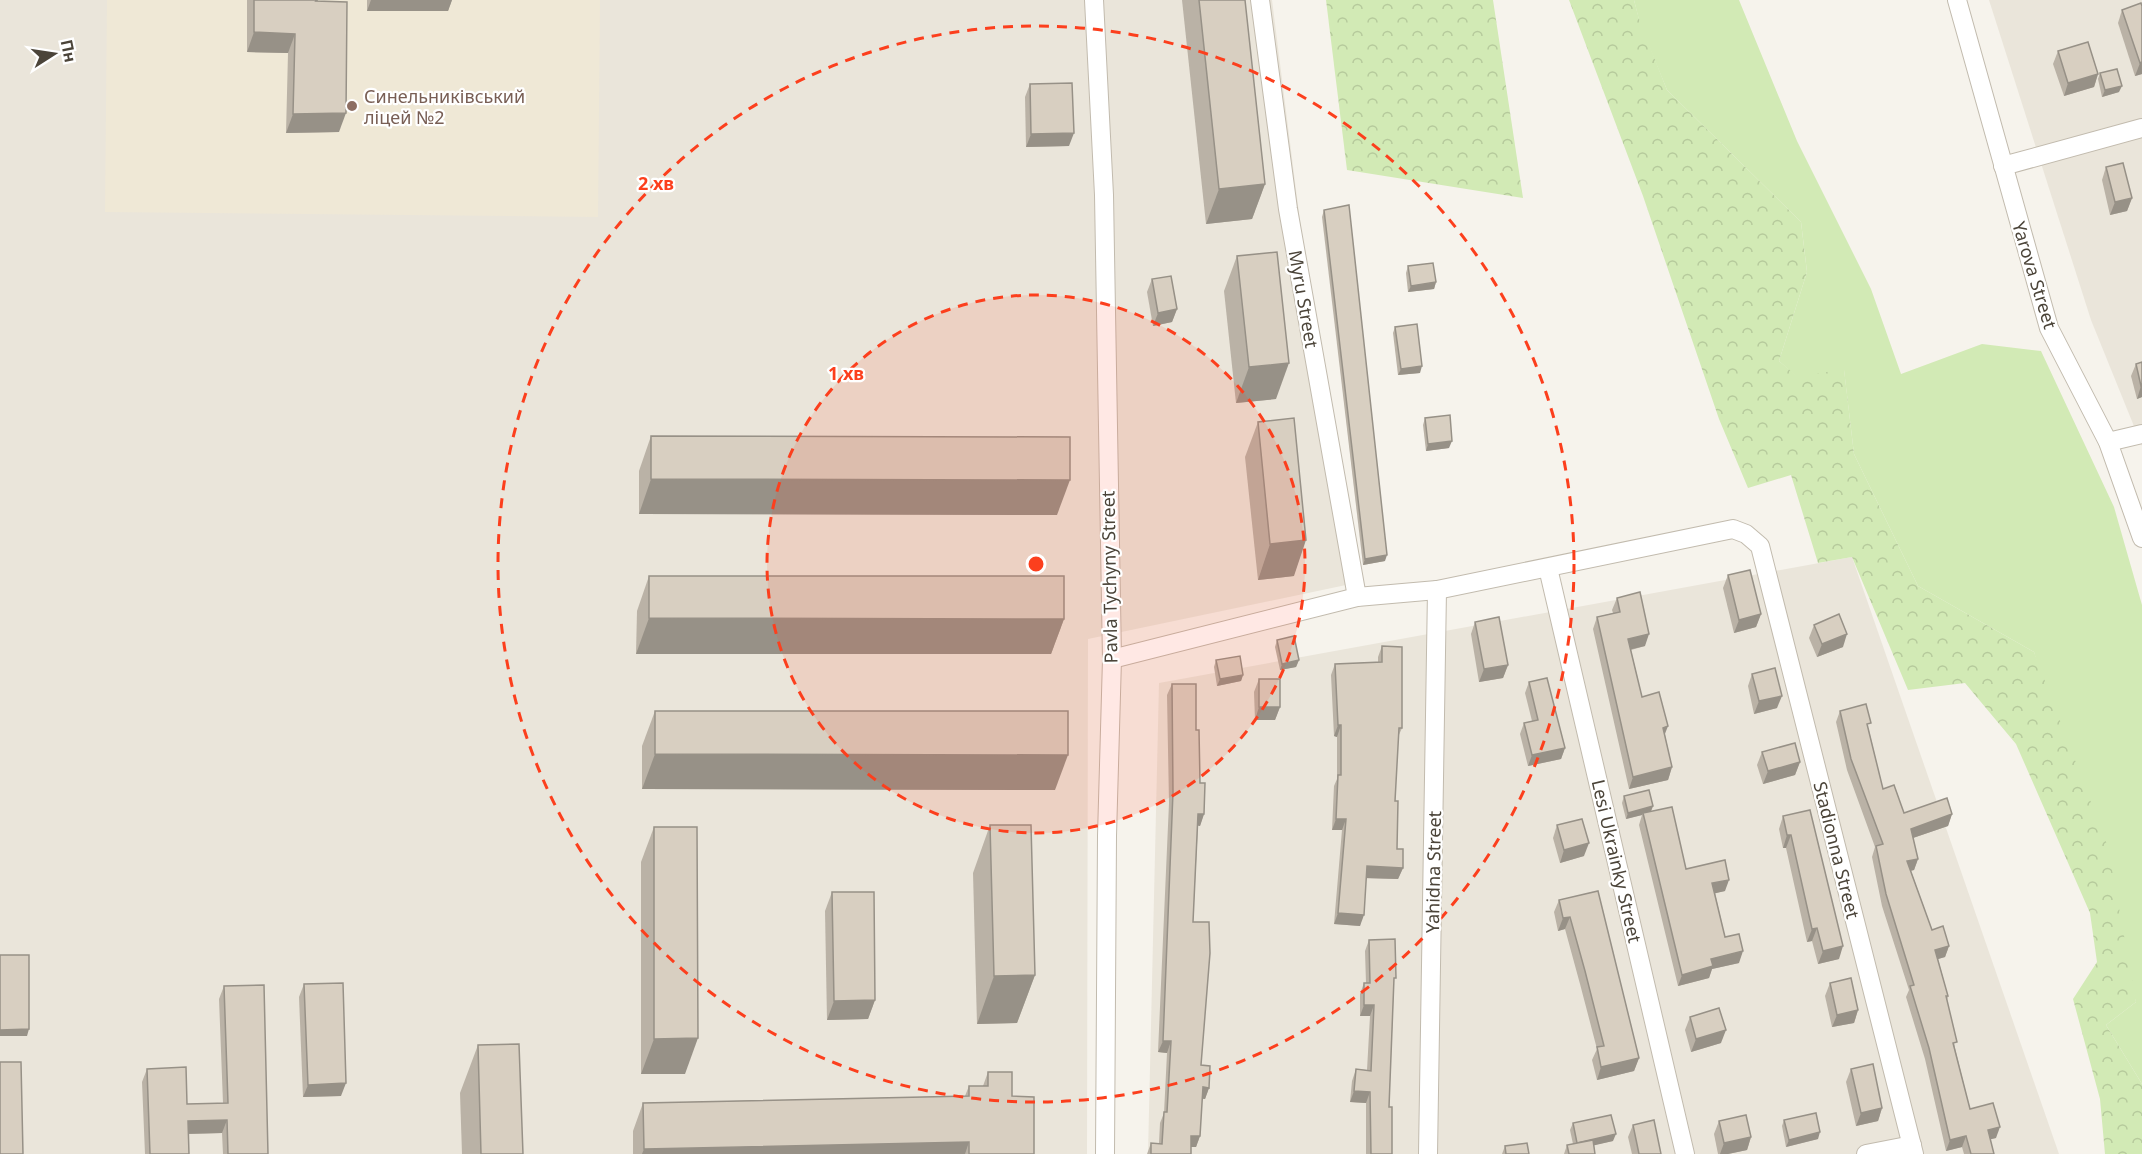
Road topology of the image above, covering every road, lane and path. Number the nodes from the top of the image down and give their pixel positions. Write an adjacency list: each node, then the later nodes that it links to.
1 (1094, 0): 12 (street, Pavla Tychyny Street)
2 (1260, 0): 11 (street, Myru Street)
3 (1957, 0): 5 (street, Yarova Street)
4 (2142, 128): 5 (street)
5 (2003, 166): 7 (street, Yarova Street)
6 (2142, 434): 7 (street)
7 (2108, 442): 8 (street, Yarova Street)
8 (2142, 538)
9 (1548, 568): 10 (street); 13 (street, Stadionna Street); 16 (street, Lesi Ukrainky Street)
10 (1437, 590): 11 (street); 15 (street, Yahidna Street)
11 (1357, 597): 12 (street)
12 (1112, 659): 14 (street, Pavla Tychyny Street)
13 (1913, 1150): 17 (street)
14 (1105, 1154)
15 (1428, 1154)
16 (1685, 1154)
17 (1866, 1154)

